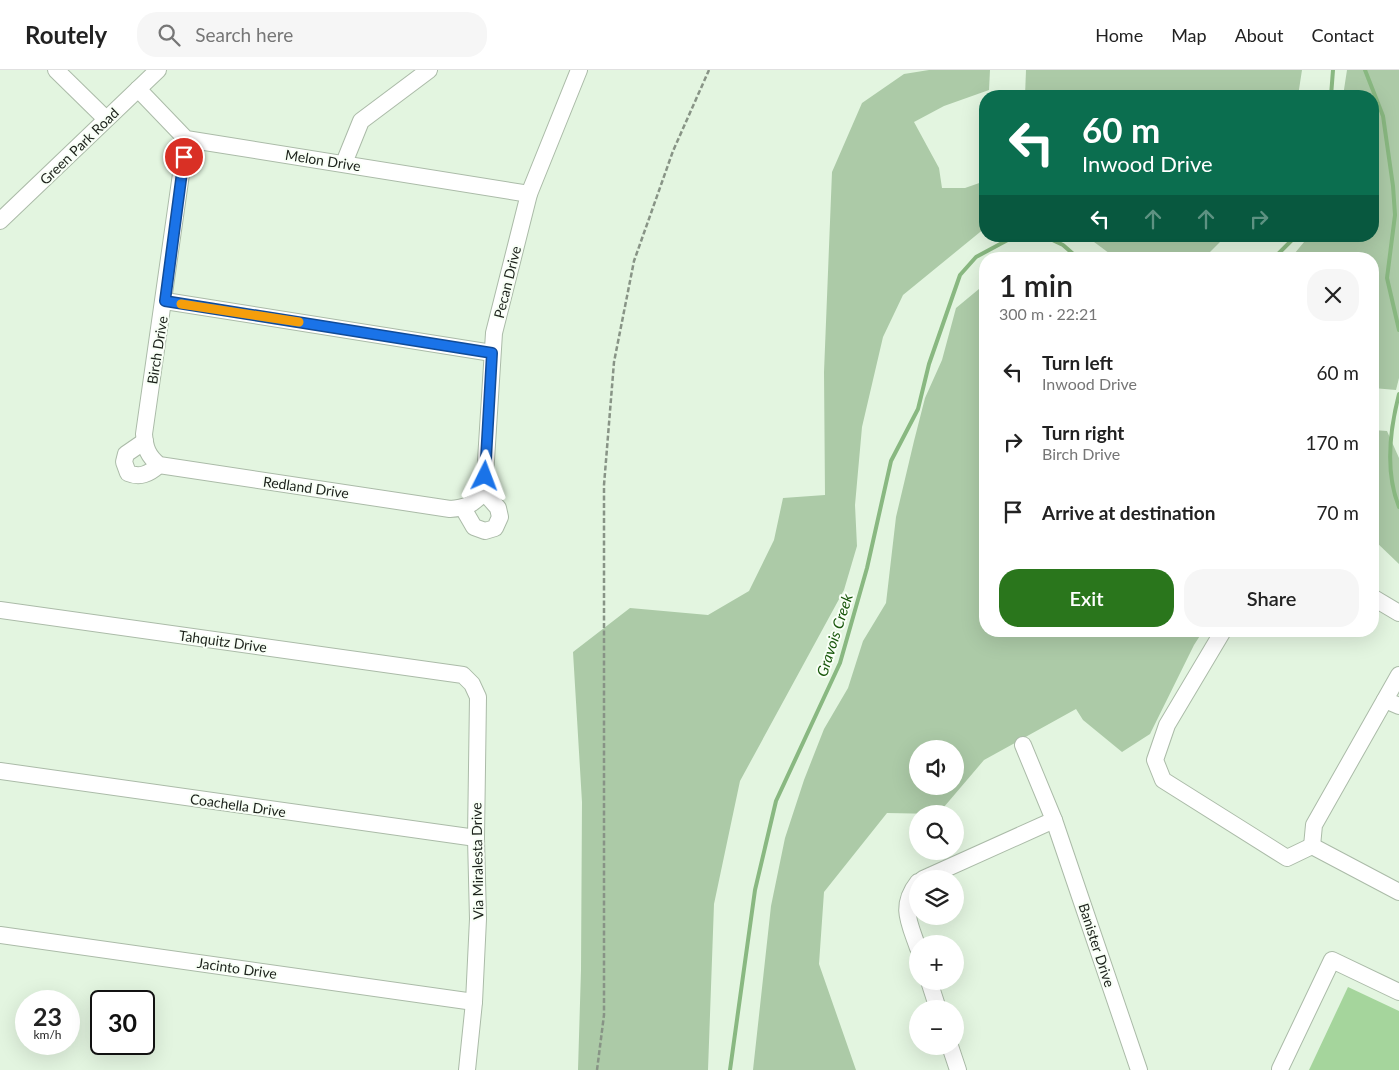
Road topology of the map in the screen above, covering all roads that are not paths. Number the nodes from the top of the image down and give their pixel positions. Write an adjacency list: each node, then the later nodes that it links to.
1 (56, 70): 6 (street)
2 (158, 70): 5 (street, Green Park Road)
3 (429, 70): 8 (street)
4 (580, 70): 9 (street, Pecan Drive)
5 (138, 89): 6 (street, Green Park Road); 7 (street)
6 (106, 119): 10 (street, Green Park Road)
7 (186, 139): 8 (street, Melon Drive); 11 (street, Birch Drive)
8 (344, 163): 9 (street, Melon Drive)
9 (529, 194): 12 (street, Pecan Drive)
10 (0, 221)
11 (165, 301): 12 (street); 13 (street, Birch Drive)
12 (492, 353): 15 (street, Pecan Drive)
13 (145, 441): 14 (street, Birch Drive); 14 (street)
14 (155, 462): 15 (street, Redland Drive)
15 (474, 501)
16 (1379, 601): 18 (street)
17 (0, 610): 20 (street, Tahquitz Drive)
18 (1399, 613)
19 (1219, 637): 27 (street)
20 (445, 672): 26 (street, Via Miralesta Drive)
21 (1399, 675): 22 (street)
22 (1392, 703): 27 (street)
23 (1023, 745): 25 (street, Banister Drive)
24 (0, 771): 26 (street, Coachella Drive)
25 (1054, 820): 28 (street); 39 (street, Banister Drive)
26 (476, 838): 34 (street, Via Miralesta Drive)
27 (1312, 846): 29 (street)
28 (943, 870)
29 (1399, 892)
30 (909, 895): 31 (street)
31 (909, 922)
32 (0, 935): 34 (street, Jacinto Drive)
33 (1399, 992): 36 (street)
34 (474, 1002): 37 (street, Via Miralesta Drive)
35 (953, 1055): 38 (street)
36 (1280, 1069)
37 (467, 1070)
38 (958, 1070)
39 (1139, 1070)

